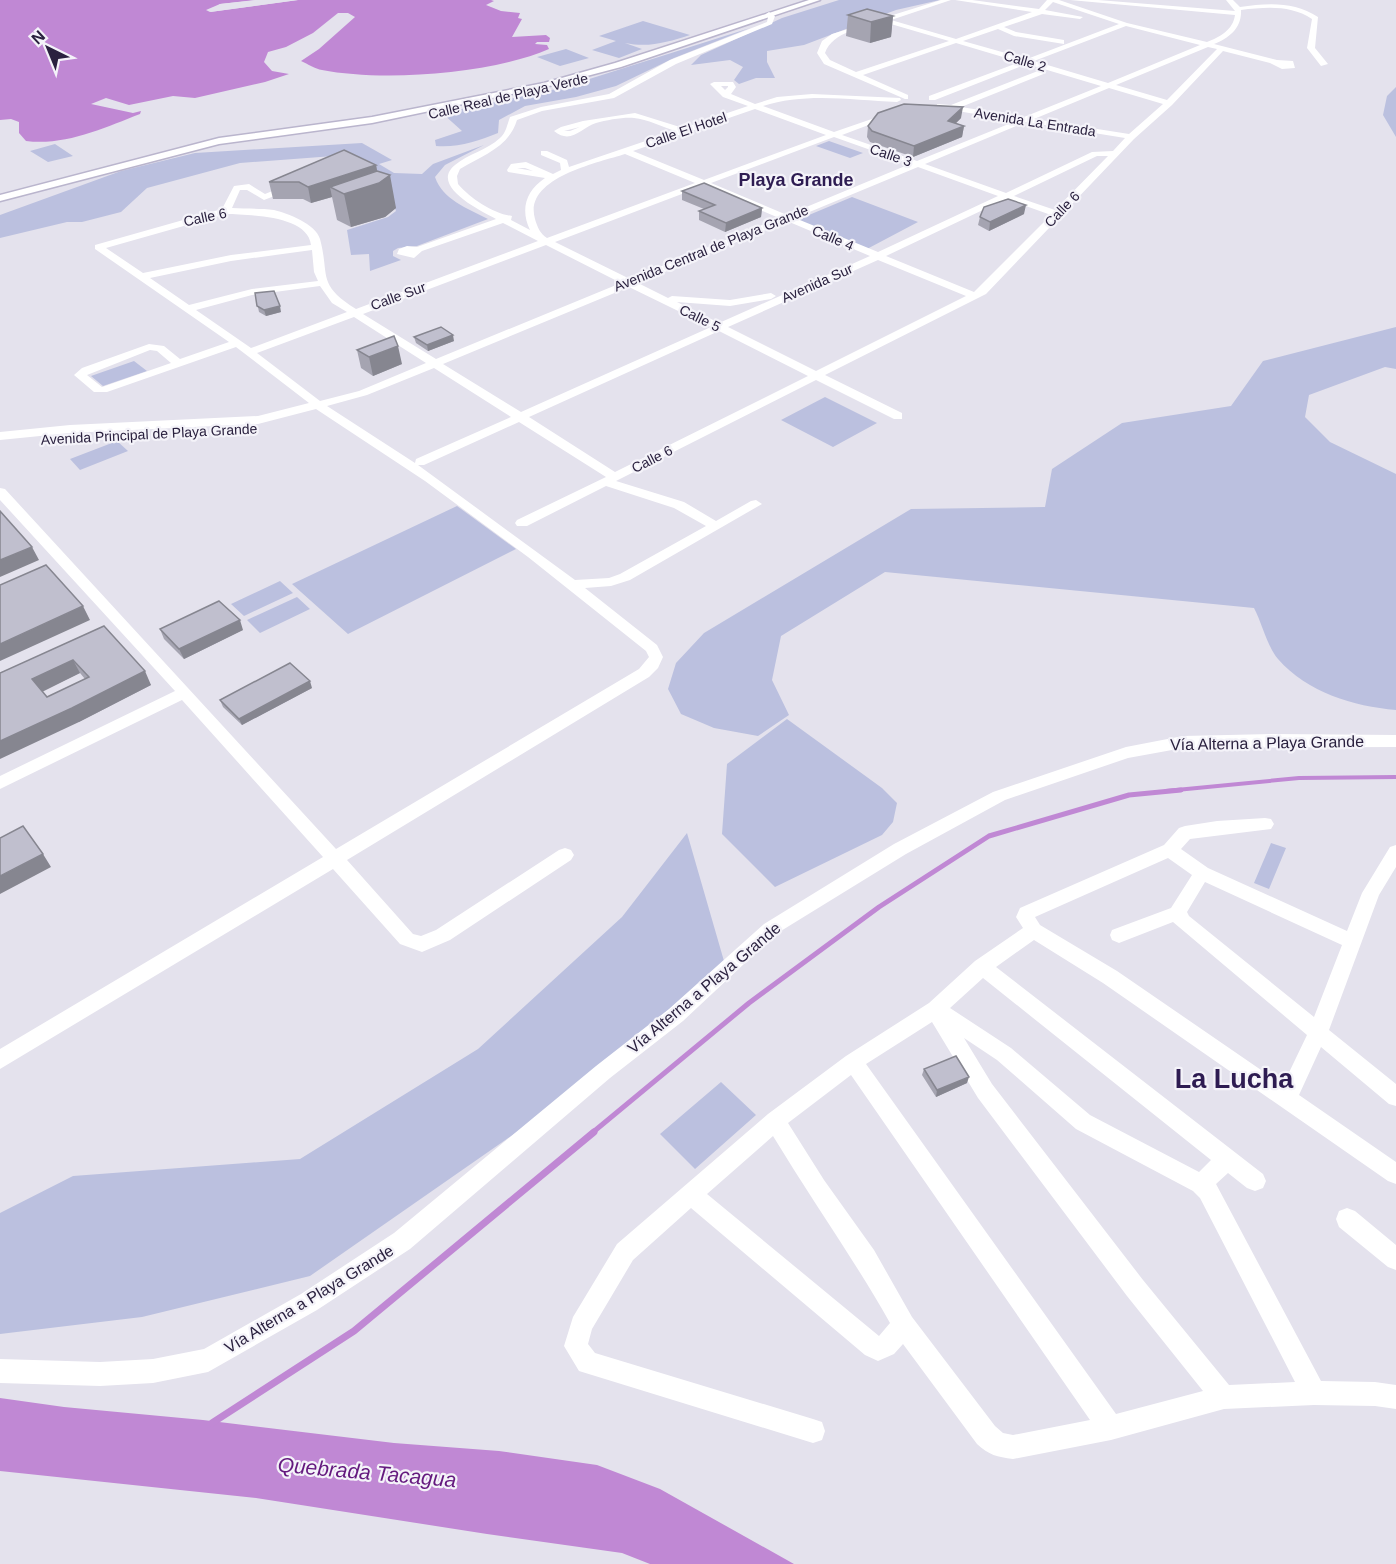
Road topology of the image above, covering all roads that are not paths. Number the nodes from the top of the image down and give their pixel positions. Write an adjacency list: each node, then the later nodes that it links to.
1 (816, 0): 10 (street, Calle Real de Playa Verde)
2 (829, 0): 10 (street, Calle Real de Playa Verde)
3 (948, 0): 11 (street)
4 (958, 0): 9 (street)
5 (1052, 0): 9 (street); 12 (street)
6 (1066, 0): 8 (street)
7 (1229, 0): 8 (street)
8 (1239, 11): 16 (street, Avenida Central de Playa Grande); 20 (street)
9 (1040, 12): 12 (street); 13 (street)
10 (776, 13): 43 (street, Calle Real de Playa Verde); 48 (street, Calle 5)
11 (881, 20): 14 (street, Calle 2); 22 (street)
12 (1125, 24): 16 (street); 18 (street)
13 (997, 26): 14 (street); 15 (street)
14 (956, 41): 18 (street, Calle 2); 22 (street)
15 (1061, 42)
16 (1208, 45): 17 (street); 23 (street, Avenida Central de Playa Grande)
17 (1222, 48): 19 (street); 27 (street, Calle 6)
18 (1029, 62): 23 (street, Calle 2); 26 (street)
19 (1276, 62)
20 (1324, 64)
21 (1043, 71): 29 (street)
22 (856, 75): 25 (street)
23 (1106, 85): 27 (street, Calle 2); 30 (street, Avenida Central de Playa Grande)
24 (726, 95): 28 (street, Calle 3)
25 (908, 97): 26 (street); 28 (street, Calle El Hotel); 33 (street, Calle Sur)
26 (932, 98): 29 (street, Avenida La Entrada)
27 (1169, 103): 34 (street, Calle 6)
28 (754, 106): 32 (street, Calle El Hotel); 33 (street, Calle 3)
29 (950, 108): 30 (street, Avenida La Entrada)
30 (1023, 120): 34 (street, Avenida La Entrada); 38 (street, Avenida Central de Playa Grande)
31 (590, 123): 32 (street)
32 (682, 131): 35 (street, Calle El Hotel)
33 (833, 134): 38 (street, Calle 3); 41 (street, Calle Sur)
34 (1131, 137): 37 (street, Calle 6)
35 (626, 151): 39 (street, Calle El Hotel); 41 (street, Calle 4)
36 (544, 153): 39 (street)
37 (1116, 153): 42 (street, Avenida Sur); 46 (street, Calle 6)
38 (917, 164): 42 (street, Calle 3); 47 (street, Avenida Central de Playa Grande)
39 (566, 171): 44 (street, Calle El Hotel)
40 (301, 182): 45 (street)
41 (704, 184): 47 (street, Calle 4); 49 (street, Calle Sur)
42 (1006, 195): 46 (street, Calle 3); 52 (street, Avenida Sur)
43 (0, 198)
44 (528, 207): 48 (street); 49 (street)
45 (226, 211): 50 (street, Calle 6); 53 (street, Calle 6)
46 (1057, 214): 58 (street, Calle 6)
47 (785, 218): 52 (street, Calle 4); 54 (street, Avenida Central de Playa Grande)
48 (503, 220): 49 (street, Calle 5); 51 (street)
49 (544, 241): 54 (street, Calle 5); 60 (street, Calle Sur)
50 (316, 247): 53 (street); 55 (street, Calle 6)
51 (417, 250)
52 (878, 256): 56 (street, Avenida Sur); 58 (street, Calle 4)
53 (140, 277): 59 (street)
54 (627, 282): 57 (street, Calle 5); 65 (street, Avenida Central de Playa Grande)
55 (323, 283): 59 (street); 60 (street, Calle 6)
56 (799, 291): 57 (street); 61 (street, Avenida Sur)
57 (651, 294): 61 (street, Calle 5)
58 (974, 296): 66 (street, Calle 6)
59 (188, 309): 62 (street)
60 (353, 313): 63 (street, Calle Sur); 65 (street, Calle 6)
61 (718, 326): 66 (street, Calle 5); 70 (street, Avenida Sur)
62 (237, 343): 63 (street); 64 (street)
63 (250, 352): 68 (street)
64 (178, 363): 64 (street)
65 (432, 364): 67 (street, Avenida Central de Playa Grande); 70 (street, Calle 6)
66 (816, 376): 69 (street, Calle 5); 74 (street, Calle 6)
67 (363, 393): 68 (street, Avenida Principal de Playa Grande)
68 (331, 405): 71 (street, Avenida Principal de Playa Grande); 72 (street, Avenida Principal de Playa Grande); 79 (street)
69 (898, 416)
70 (519, 418): 73 (street, Avenida Sur); 74 (street, Calle 6)
71 (0, 436)
72 (0, 444)
73 (420, 462)
74 (610, 480): 77 (street); 78 (street)
75 (0, 492): 80 (street)
76 (756, 504): 78 (street)
77 (522, 523)
78 (715, 526): 79 (street)
79 (573, 585): 87 (street)
80 (184, 693): 82 (street); 87 (street)
81 (1396, 741): 109 (street, Vía Alterna a Playa Grande)
82 (0, 783)
83 (1265, 824): 84 (street)
84 (1170, 850): 88 (street); 90 (street)
85 (1396, 852): 92 (street)
86 (565, 855): 87 (street)
87 (336, 860): 96 (street)
88 (1202, 873): 89 (street); 92 (street)
89 (1177, 913): 91 (street); 95 (street)
90 (1034, 930): 93 (street); 98 (street)
91 (1119, 935)
92 (1351, 941): 95 (street)
93 (982, 967): 94 (street); 101 (street)
94 (936, 1009): 97 (street); 104 (street); 111 (street)
95 (1318, 1032): 98 (street); 99 (street)
96 (0, 1060)
97 (853, 1062): 100 (street); 113 (street)
98 (1287, 1097): 102 (street)
99 (1396, 1097)
100 (775, 1121): 105 (street); 108 (street)
101 (1228, 1158): 103 (street); 104 (street)
102 (1396, 1174)
103 (1256, 1181)
104 (1201, 1184): 110 (street)
105 (692, 1195): 108 (street); 114 (street)
106 (1347, 1219): 107 (street)
107 (1396, 1259)
108 (904, 1325): 113 (street)
109 (0, 1371)
110 (1314, 1393): 111 (street); 112 (street)
111 (1224, 1397): 113 (street)
112 (1396, 1397)
113 (1111, 1428)
114 (813, 1431)

